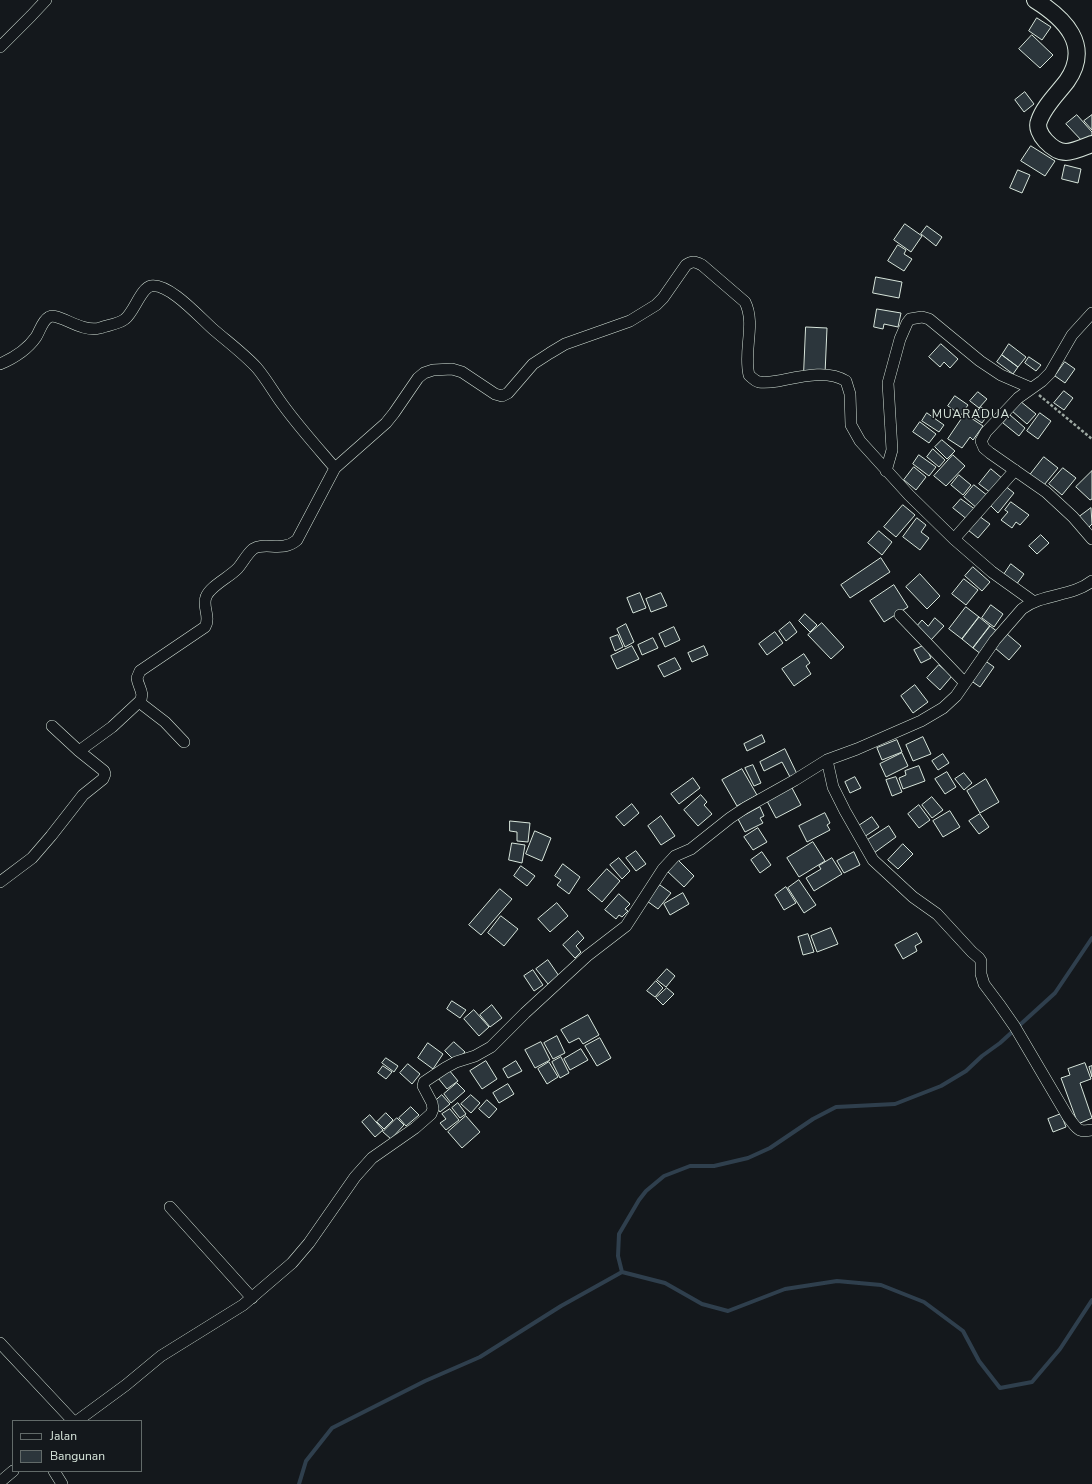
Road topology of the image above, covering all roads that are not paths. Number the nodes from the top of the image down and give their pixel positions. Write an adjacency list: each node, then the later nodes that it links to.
1 (46, 0): 3 (street)
2 (1035, 0): 4 (street)
3 (0, 47)
4 (1092, 144)
5 (1092, 313): 7 (street)
6 (0, 364): 8 (street)
7 (1031, 388): 9 (street); 10 (street)
8 (335, 468): 10 (street); 17 (street)
9 (1014, 470): 11 (street); 12 (street)
10 (886, 471): 11 (street)
11 (954, 539): 14 (street)
12 (1092, 539)
13 (1092, 581): 14 (street)
14 (1034, 602): 16 (street)
15 (900, 615): 16 (street)
16 (964, 682): 21 (street)
17 (139, 702): 19 (street); 20 (street)
18 (52, 726): 20 (street)
19 (184, 742)
20 (79, 751): 22 (street)
21 (827, 760): 23 (street); 25 (street)
22 (0, 882)
23 (1092, 1130)
24 (170, 1206): 25 (street)
25 (252, 1298): 28 (street)
26 (0, 1343): 27 (street)
27 (72, 1420)
28 (78, 1420)
29 (12, 1472): 31 (street)
30 (55, 1472): 32 (street)
31 (0, 1482)
32 (62, 1484)

